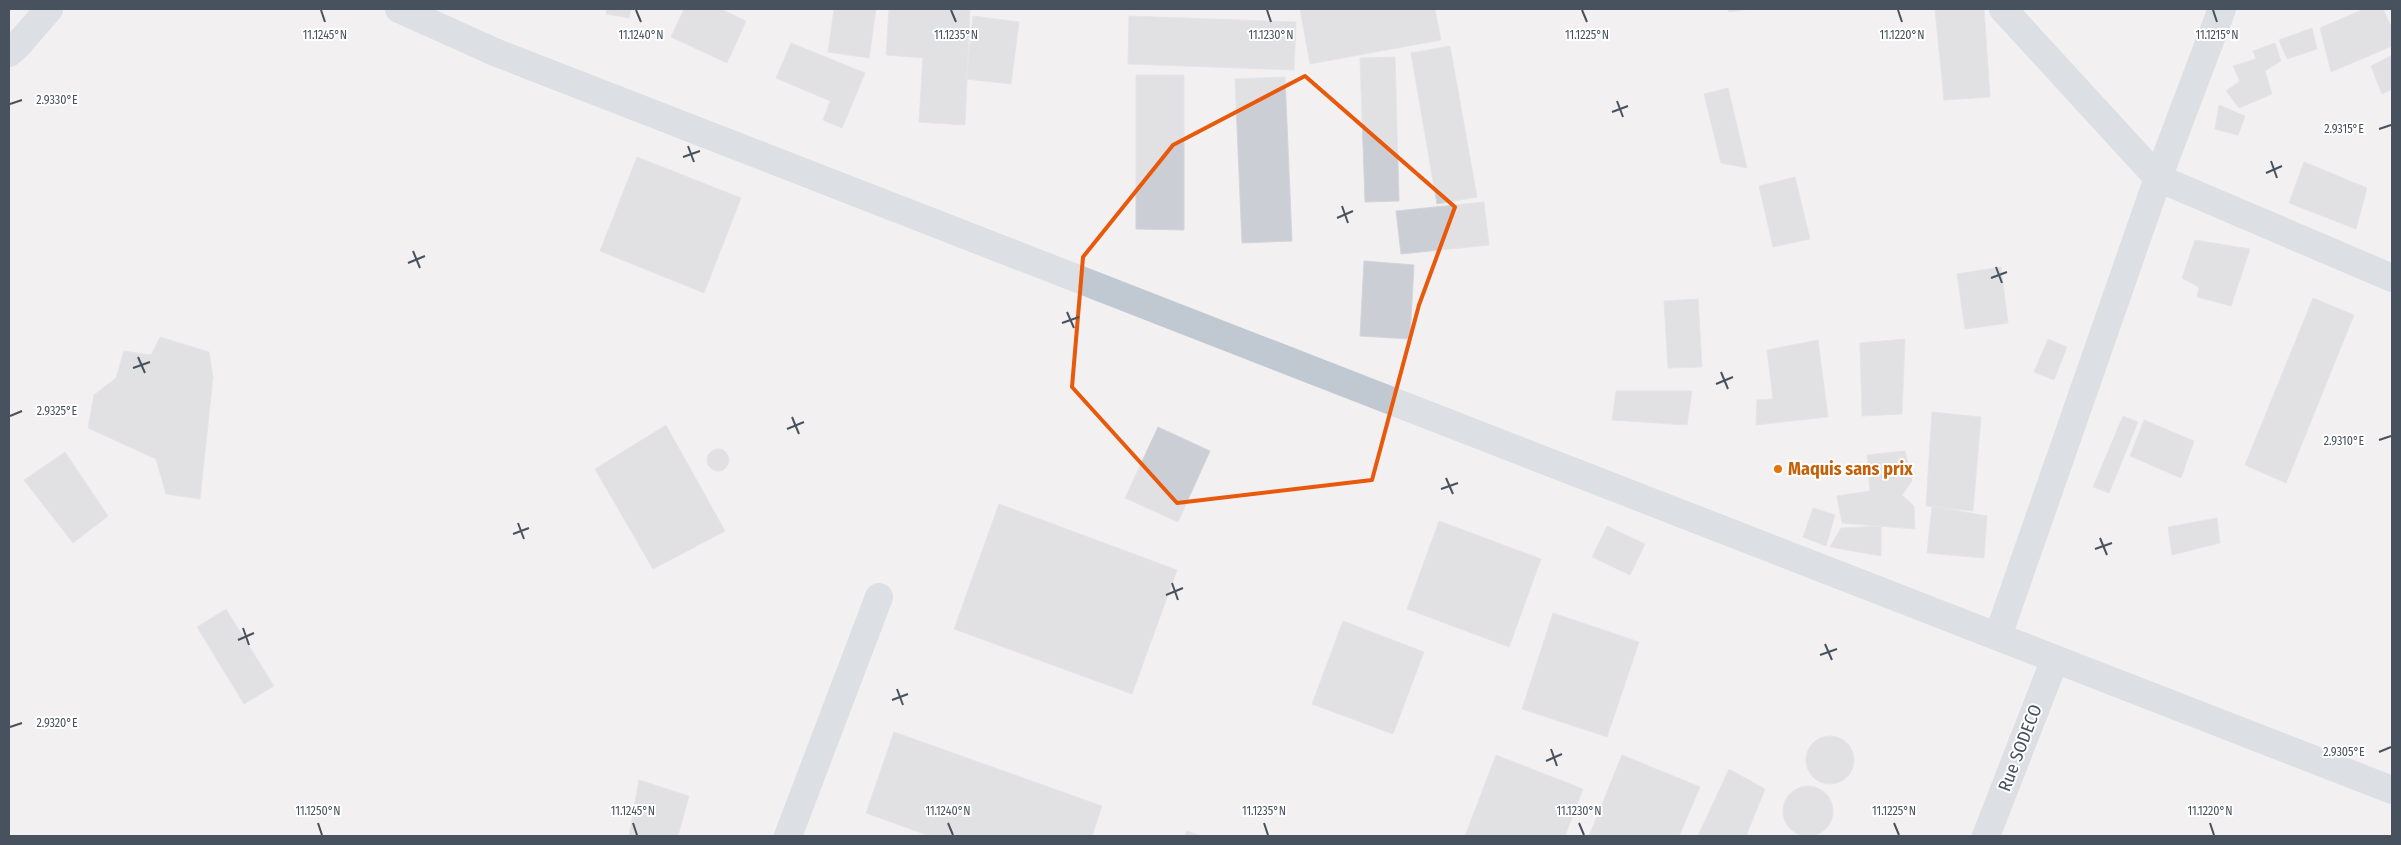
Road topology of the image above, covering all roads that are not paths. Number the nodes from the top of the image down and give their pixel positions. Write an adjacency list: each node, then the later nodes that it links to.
1 (49, 9): 5 (street)
2 (399, 9): 9 (street)
3 (2003, 9): 6 (street)
4 (2222, 9): 6 (street)
5 (9, 53)
6 (2158, 178): 7 (street); 9 (street)
7 (2392, 278)
8 (879, 597): 12 (street)
9 (1998, 636): 10 (street)
10 (2055, 659): 11 (street); 13 (street, Rue SODECO)
11 (2392, 790)
12 (788, 836)
13 (1986, 836)

